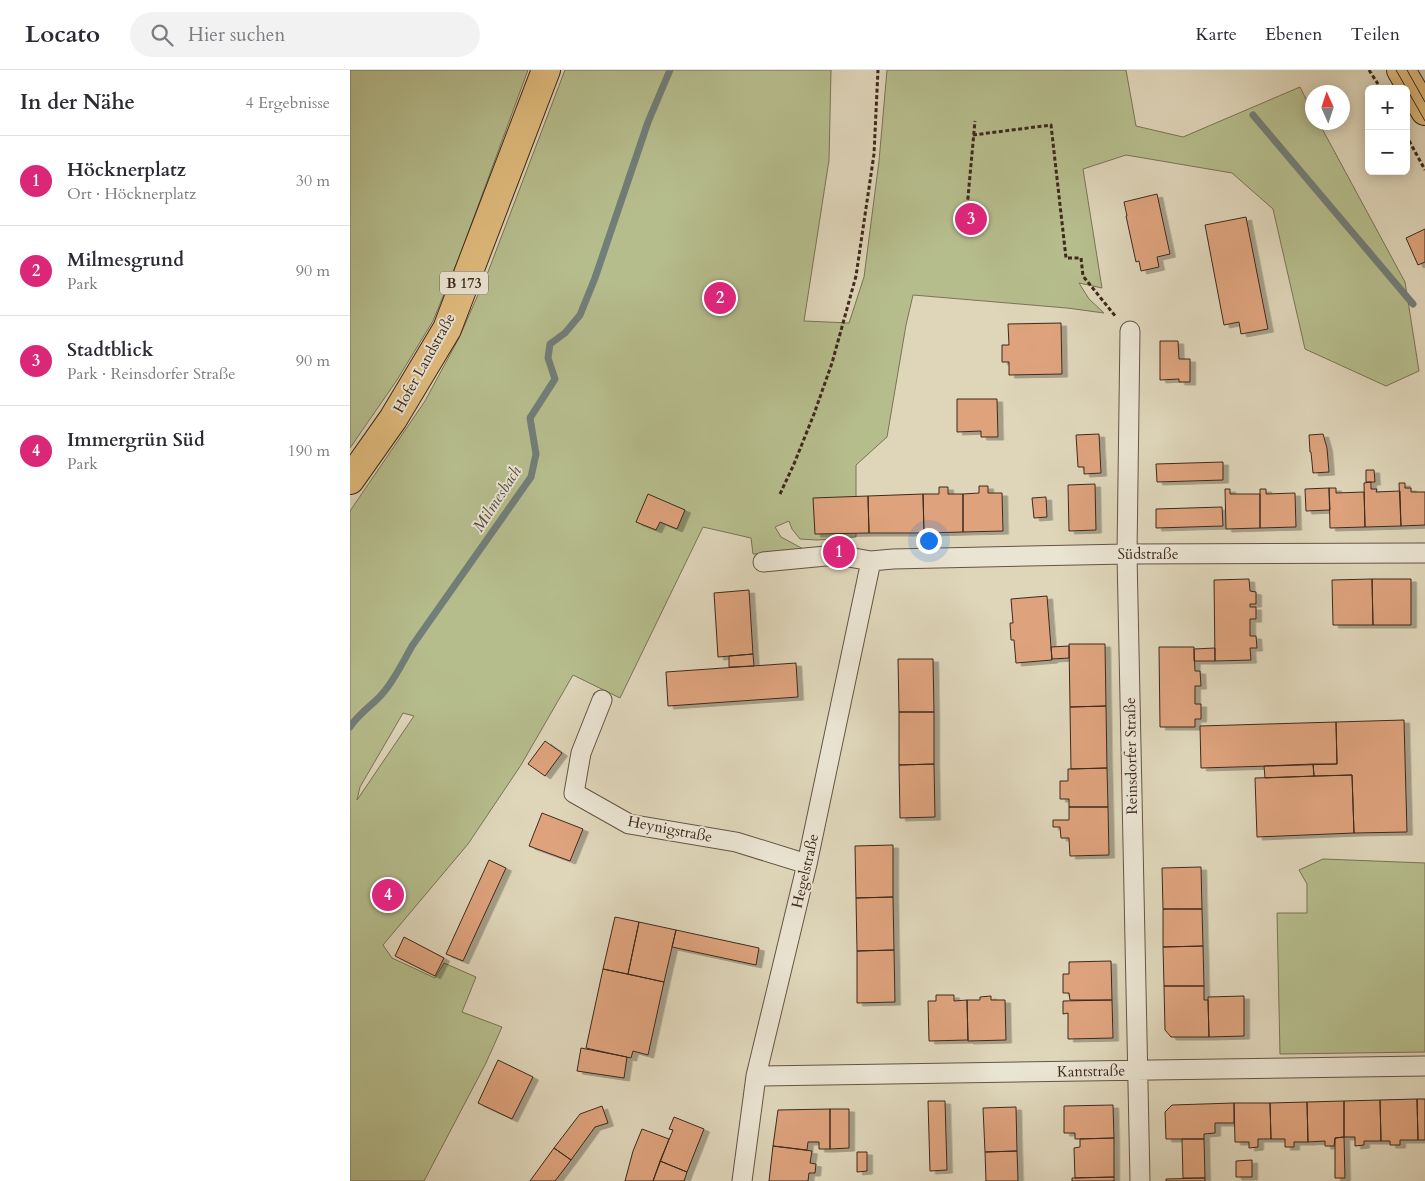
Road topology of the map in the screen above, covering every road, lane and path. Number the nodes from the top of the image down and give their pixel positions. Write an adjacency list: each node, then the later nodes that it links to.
1 (546, 70): 13 (main road, Hofer Landstraße / B 173)
2 (878, 70): 14 (path)
3 (1369, 70): 5 (path)
4 (1401, 70): 6 (main road)
5 (1378, 85)
6 (1425, 111)
7 (974, 120): 8 (path)
8 (973, 135): 11 (path); 12 (path)
9 (1410, 142): 10 (path)
10 (1425, 170)
11 (966, 219)
12 (1130, 331): 16 (street, Reinsdorfer Straße)
13 (350, 480)
14 (780, 494)
15 (1425, 553): 16 (street, Südstraße)
16 (1127, 554): 17 (street, Südstraße); 22 (street, Reinsdorfer Straße)
17 (871, 561): 18 (street, Südstraße); 20 (street, Hegelstraße)
18 (763, 562)
19 (602, 700): 20 (street, Heynigstraße)
20 (807, 864): 23 (street, Hegelstraße)
21 (1425, 1066): 22 (street, Kantstraße)
22 (1138, 1070): 23 (street, Kantstraße); 25 (street, Reinsdorfer Straße)
23 (756, 1076): 24 (street, Hegelstraße)
24 (742, 1181)
25 (1140, 1181)

